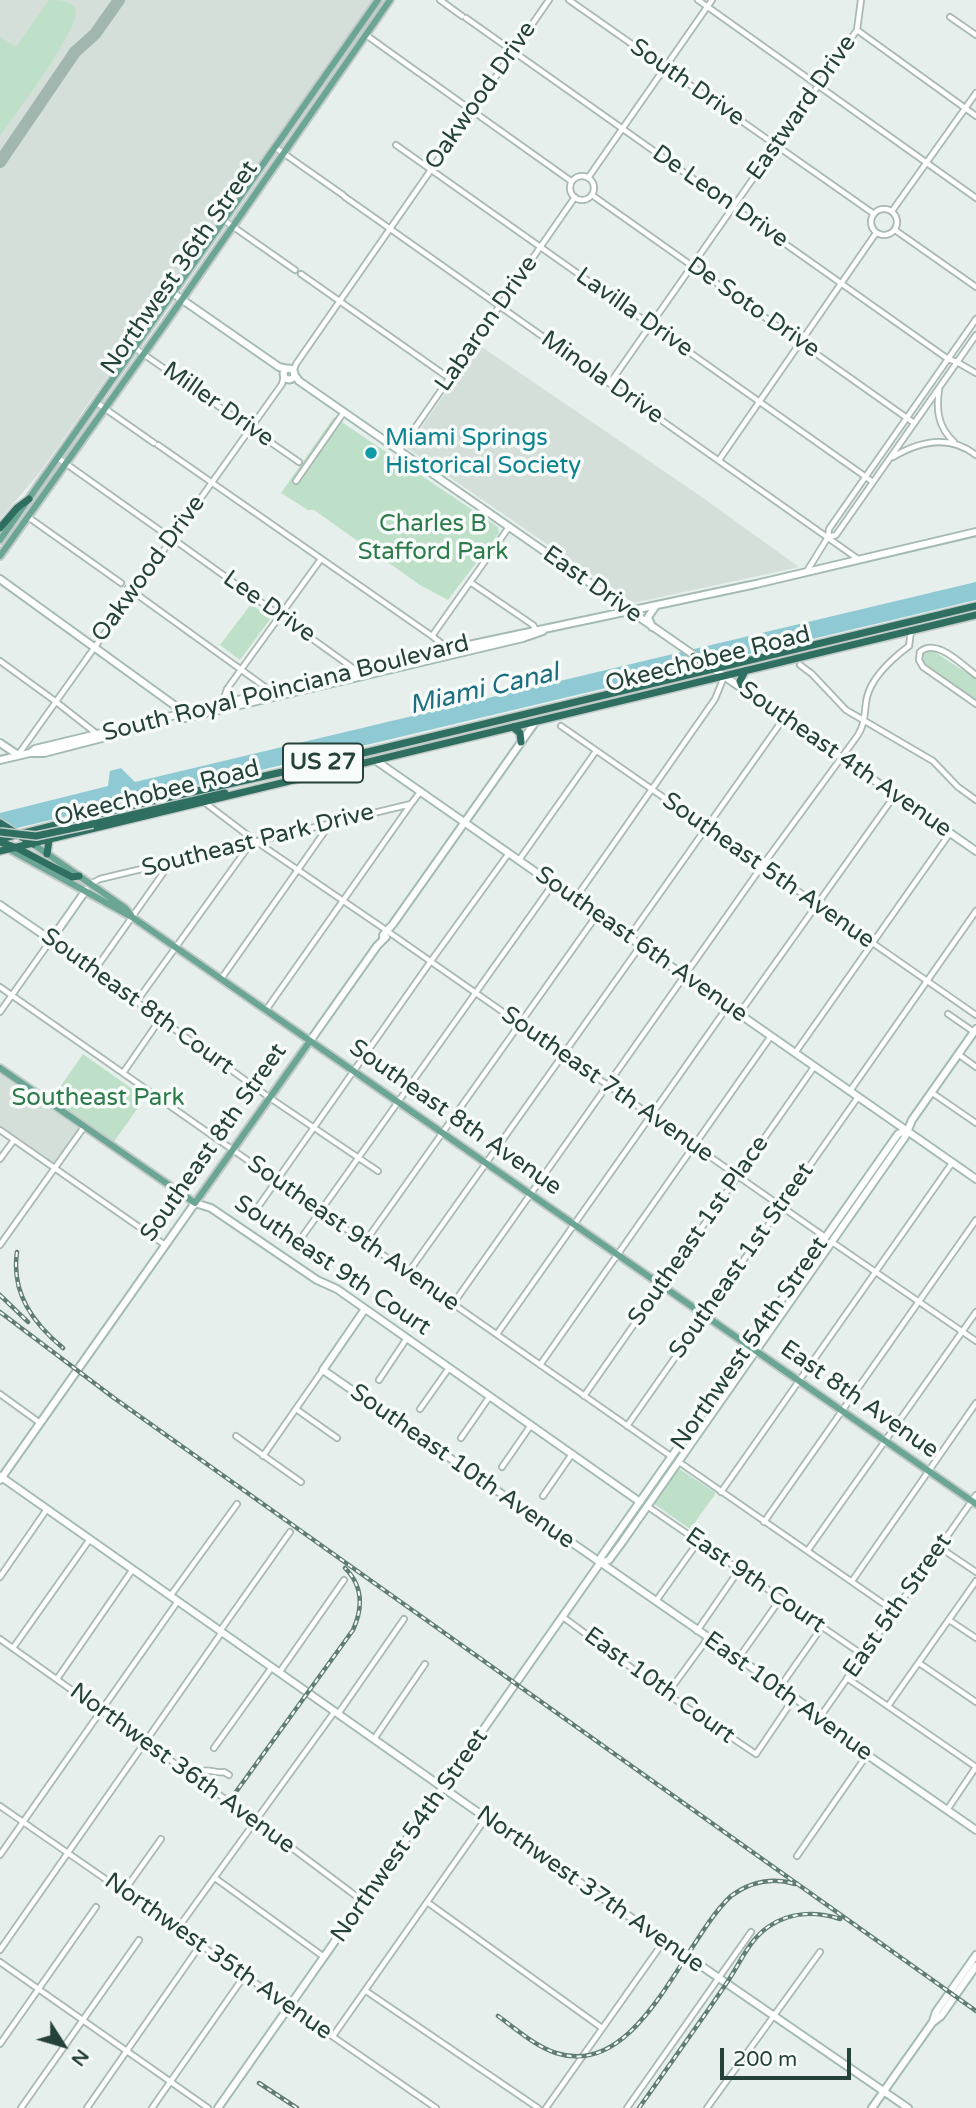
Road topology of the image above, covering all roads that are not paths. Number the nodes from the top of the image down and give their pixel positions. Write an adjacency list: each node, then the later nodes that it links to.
1 (379, 0): 10 (main road, Northwest 36th Street)
2 (390, 0): 13 (main road, Northwest 36th Street)
3 (440, 0): 15 (street, De Leon Drive)
4 (549, 0): 15 (street, Oakwood Drive)
5 (569, 0): 16 (street, South Drive)
6 (698, 0): 9 (street)
7 (712, 0): 9 (street)
8 (861, 0): 12 (street, Eastward Drive)
9 (707, 6): 16 (street); 19 (street)
10 (372, 9): 13 (main road); 17 (main road, Northwest 36th Street)
11 (950, 17): 14 (street)
12 (857, 30): 19 (street, Eastward Drive); 21 (street)
13 (366, 35): 18 (main road, Northwest 36th Street); 22 (street)
14 (976, 35)
15 (513, 51): 22 (street, Oakwood Drive); 24 (street, De Leon Drive)
16 (665, 68): 24 (street); 26 (street, South Drive)
17 (326, 77): 18 (main road); 27 (main road, Northwest 36th Street)
18 (333, 82): 28 (main road, Northwest 36th Street)
19 (818, 86): 26 (street, Eastward Drive); 29 (street)
20 (976, 93): 21 (street)
21 (965, 108): 23 (street); 29 (street)
22 (471, 110): 30 (street, Oakwood Drive); 32 (street)
23 (976, 116)
24 (623, 128): 31 (street); 36 (street, De Leon Drive)
25 (396, 145): 30 (street, Lavilla Drive)
26 (775, 145): 36 (street, Eastward Drive); 38 (street, South Drive)
27 (276, 148): 28 (street, Minola Drive); 39 (main road, Northwest 36th Street)
28 (284, 153): 40 (main road, Northwest 36th Street); 41 (street, Minola Drive)
29 (925, 163): 35 (street); 37 (street)
30 (430, 170): 41 (street, Oakwood Drive); 44 (street, Lavilla Drive)
31 (588, 178): 32 (street); 33 (street)
32 (571, 181): 34 (street)
33 (592, 195): 34 (street); 45 (street, De Soto Drive)
34 (575, 197): 44 (street, Labaron Drive)
35 (976, 198)
36 (733, 206): 45 (street, Eastward Drive); 46 (street, De Leon Drive)
37 (892, 211): 38 (street); 42 (street)
38 (874, 214): 43 (street)
39 (225, 221): 40 (street); 48 (main road, Northwest 36th Street)
40 (233, 227): 49 (main road, Northwest 36th Street); 50 (street)
41 (390, 228): 50 (street, Oakwood Drive); 51 (street, Minola Drive)
42 (895, 230): 43 (street); 47 (street)
43 (876, 233): 46 (street)
44 (541, 247): 51 (street, Labaron Drive); 53 (street, Lavilla Drive)
45 (691, 265): 53 (street, Eastward Drive); 55 (street, De Soto Drive)
46 (842, 284): 55 (street); 58 (street, De Leon Drive)
47 (976, 286)
48 (174, 295): 49 (street, East Drive); 56 (main road, Northwest 36th Street)
49 (182, 300): 57 (main road, Northwest 36th Street); 61 (street, East Drive)
50 (339, 301): 61 (street, Oakwood Drive); 62 (street)
51 (499, 306): 62 (street, Labaron Drive); 63 (street, Minola Drive)
52 (976, 319): 58 (street)
53 (650, 324): 63 (street, Eastward Drive); 65 (street, Lavilla Drive)
54 (976, 335): 59 (street)
55 (802, 342): 65 (street); 69 (street, De Soto Drive)
56 (136, 349): 57 (street, Miller Drive); 66 (main road, Northwest 36th Street)
57 (144, 354): 67 (main road, Northwest 36th Street); 71 (street, Miller Drive)
58 (948, 359): 59 (street, De Leon Drive); 69 (street)
59 (957, 362): 60 (street, De Leon Drive); 64 (street)
60 (976, 373)
61 (290, 375): 68 (street, East Drive); 71 (street, Oakwood Drive)
62 (449, 378): 73 (street, Labaron Drive)
63 (610, 383): 77 (street, Minola Drive)
64 (940, 387): 70 (street); 72 (street)
65 (760, 402): 77 (street); 80 (street, Lavilla Drive)
66 (97, 403): 67 (street); 75 (main road, Northwest 36th Street)
67 (105, 409): 79 (main road, Northwest 36th Street); 83 (street)
68 (344, 412): 73 (street, East Drive); 81 (street)
69 (907, 418): 70 (street, De Soto Drive); 80 (street)
70 (914, 423): 76 (street)
71 (251, 428): 78 (street, Miller Drive); 83 (street, Oakwood Drive)
72 (954, 443): 74 (street); 76 (street)
73 (399, 450): 86 (street, East Drive)
74 (976, 455)
75 (58, 458): 79 (street, Lee Drive); 84 (main road, Northwest 36th Street)
76 (889, 459): 82 (street)
77 (719, 460): 89 (street, Minola Drive)
78 (299, 462)
79 (66, 463): 85 (main road, Northwest 36th Street); 91 (street, Lee Drive)
80 (865, 477): 82 (street, Lavilla Drive); 89 (street)
81 (296, 481)
82 (873, 482): 89 (street)
83 (212, 483): 91 (street, Oakwood Drive); 93 (street)
84 (30, 497): 85 (main road); 87 (highway); 90 (main road, Northwest 36th Street)
85 (28, 517): 92 (main road, Northwest 36th Street); 98 (street)
86 (509, 527): 97 (street); 102 (street, East Drive)
87 (0, 528)
88 (976, 532): 94 (street, South Royal Poinciana Boulevard)
89 (828, 537): 94 (street, Minola Drive); 95 (street)
90 (0, 540)
91 (176, 541): 99 (street, Oakwood Drive); 103 (street, Lee Drive)
92 (0, 556)
93 (321, 559): 103 (street); 111 (street)
94 (859, 560): 95 (street, South Royal Poinciana Boulevard)
95 (807, 572): 100 (street, South Royal Poinciana Boulevard)
96 (0, 579): 113 (street)
97 (470, 582): 109 (street); 111 (street)
98 (121, 583)
99 (130, 590): 113 (street, Oakwood Drive); 120 (street)
100 (657, 606): 102 (street, South Royal Poinciana Boulevard); 108 (street)
101 (976, 606): 106 (highway, Okeechobee Road / US 27)
102 (630, 612): 104 (street, South Royal Poinciana Boulevard); 107 (street, East Drive)
103 (280, 615): 120 (street); 121 (street, Lee Drive)
104 (616, 615): 107 (street); 109 (street, South Royal Poinciana Boulevard)
105 (976, 615): 110 (highway, Okeechobee Road / US 27)
106 (925, 618): 110 (highway); 119 (highway, Okeechobee Road / US 27)
107 (643, 621): 108 (street, East Drive)
108 (652, 628): 116 (street, East Drive)
109 (539, 630): 114 (street, South Royal Poinciana Boulevard)
110 (911, 631): 112 (street); 123 (highway, Okeechobee Road / US 27)
111 (432, 636): 114 (street)
112 (909, 646): 115 (street); 135 (street)
113 (94, 647): 128 (street, Oakwood Drive); 132 (street)
114 (447, 652): 121 (street, South Royal Poinciana Boulevard); 132 (street, South Royal Poinciana Boulevard)
115 (920, 652): 124 (street); 130 (street)
116 (694, 656): 119 (street, East Drive); 122 (highway)
117 (0, 661): 128 (street)
118 (800, 664): 135 (street)
119 (710, 667): 122 (highway, Okeechobee Road / US 27); 125 (street, Southeast 4th Avenue)
120 (241, 670): 127 (street); 129 (street)
121 (358, 671): 127 (street, South Royal Poinciana Boulevard)
122 (693, 671): 131 (highway, Okeechobee Road / US 27)
123 (745, 671): 125 (highway, Okeechobee Road / US 27); 126 (highway)
124 (976, 675)
125 (724, 676): 126 (street, Southeast 4th Avenue); 134 (highway, Okeechobee Road / US 27); 148 (street)
126 (744, 690): 133 (street, Southeast 4th Avenue)
127 (273, 692): 129 (street, South Royal Poinciana Boulevard)
128 (55, 701): 138 (street); 143 (street, Oakwood Drive)
129 (222, 704): 132 (street, South Royal Poinciana Boulevard)
130 (976, 704)
131 (555, 707): 134 (highway); 159 (highway, Okeechobee Road / US 27)
132 (187, 715): 138 (street, South Royal Poinciana Boulevard); 142 (street, South Royal Poinciana Boulevard)
133 (784, 718): 144 (street, Southeast 4th Avenue); 157 (street)
134 (536, 721): 137 (highway, Okeechobee Road / US 27); 139 (street, Southeast 8th Street)
135 (864, 722): 144 (street); 151 (street)
136 (561, 726): 141 (street, Southeast 5th Avenue)
137 (513, 727): 139 (highway); 146 (highway, Okeechobee Road / US 27)
138 (97, 735): 142 (street, South Royal Poinciana Boulevard)
139 (521, 742): 154 (street, Southeast 8th Street)
140 (0, 743): 143 (street)
141 (596, 751): 148 (street, Southeast 5th Avenue); 169 (street)
142 (30, 753): 143 (street, South Royal Poinciana Boulevard)
143 (18, 755): 145 (street, South Royal Poinciana Boulevard)
144 (841, 757): 150 (street, Southeast 4th Avenue); 171 (street)
145 (0, 760)
146 (375, 760): 147 (highway, Okeechobee Road / US 27); 149 (street, Southeast 6th Avenue)
147 (292, 780): 152 (highway, Okeechobee Road / US 27); 158 (highway, bridge)
148 (652, 790): 157 (street, Southeast 5th Avenue); 176 (street)
149 (421, 791): 153 (street); 154 (street, Southeast 6th Avenue)
150 (895, 795): 160 (street, Southeast 4th Avenue); 178 (street)
151 (976, 800)
152 (204, 802): 161 (highway, Okeechobee Road / US 27); 162 (street, Southeast 7th Avenue)
153 (411, 804): 156 (street, Southeast Park Drive); 177 (street)
154 (464, 822): 167 (street, Southeast 6th Avenue); 183 (street, Southeast 8th Street)
155 (0, 823): 159 (highway)
156 (331, 823): 162 (street, Southeast Park Drive); 172 (street)
157 (707, 828): 171 (street, Southeast 5th Avenue); 184 (street)
158 (0, 832)
159 (13, 832): 163 (highway, Okeechobee Road / US 27); 164 (highway)
160 (950, 833): 166 (street, Southeast 4th Avenue); 186 (street)
161 (49, 840): 164 (highway, Okeechobee Road / US 27); 168 (highway)
162 (254, 840): 170 (street, Southeast Park Drive); 172 (street, Southeast 7th Avenue); 188 (street)
163 (0, 842): 165 (highway)
164 (33, 844): 165 (highway, Okeechobee Road / US 27); 168 (main road)
165 (9, 849): 173 (highway); 175 (main road)
166 (976, 851)
167 (509, 853): 169 (street, Southeast 6th Avenue); 189 (street)
168 (47, 854): 173 (main road)
169 (519, 860): 174 (street, Southeast 6th Avenue)
170 (167, 862): 175 (street, Southeast Park Drive); 182 (street)
171 (762, 866): 178 (street, Southeast 5th Avenue); 191 (street)
172 (298, 868): 177 (street, Southeast 7th Avenue); 192 (street)
173 (79, 876): 175 (main road)
174 (553, 884): 176 (street, Southeast 6th Avenue); 195 (street)
175 (88, 887): 182 (main road, Southeast 8th Avenue); 185 (street)
176 (574, 899): 181 (street, Southeast 6th Avenue)
177 (344, 900): 183 (street, Southeast 7th Avenue); 199 (street)
178 (817, 904): 186 (street, Southeast 5th Avenue); 201 (street)
179 (0, 905): 185 (street, Southeast 8th Court)
180 (976, 911): 193 (street)
181 (597, 915): 184 (street, Southeast 6th Avenue); 205 (street)
182 (132, 917): 188 (main road, Southeast 8th Avenue); 190 (street)
183 (388, 931): 189 (street, Southeast 7th Avenue); 208 (street, Southeast 8th Street)
184 (629, 937): 187 (street, Southeast 6th Avenue)
185 (51, 940): 190 (street, Southeast 8th Court); 196 (street)
186 (872, 943): 193 (street, Southeast 5th Avenue); 209 (street)
187 (641, 946): 191 (street, Southeast 6th Avenue); 210 (street)
188 (176, 947): 192 (main road, Southeast 8th Avenue); 197 (street)
189 (431, 961): 195 (street, Southeast 7th Avenue); 215 (street)
190 (94, 971): 197 (street, Southeast 8th Court)
191 (684, 976): 198 (street, Southeast 6th Avenue); 217 (street)
192 (221, 979): 199 (main road, Southeast 8th Avenue)
193 (927, 981): 203 (street, Southeast 5th Avenue); 218 (street)
194 (0, 987): 196 (street, Southeast 9th Avenue)
195 (476, 992): 205 (street, Southeast 7th Avenue); 222 (street)
196 (12, 995): 200 (street); 216 (street, Southeast 9th Avenue)
197 (137, 1001): 204 (street, Southeast 8th Court)
198 (728, 1006): 201 (street, Southeast 6th Avenue); 223 (street)
199 (266, 1010): 208 (main road, Southeast 8th Avenue)
200 (0, 1012)
201 (739, 1014): 207 (street, Southeast 6th Avenue)
202 (948, 1014): 206 (street)
203 (976, 1015)
204 (161, 1018): 216 (street); 221 (street, Southeast 8th Court)
205 (519, 1022): 210 (street, Southeast 7th Avenue); 229 (street)
206 (975, 1031): 211 (street, Northwest 54th Street)
207 (771, 1036): 209 (street, Southeast 6th Avenue); 231 (street)
208 (310, 1041): 215 (main road, Southeast 8th Avenue); 221 (main road, Southeast 8th Street)
209 (795, 1053): 212 (street, Southeast 6th Avenue)
210 (564, 1054): 217 (street, Southeast 7th Avenue); 236 (street)
211 (958, 1054): 213 (street); 219 (street, Northwest 54th Street)
212 (814, 1067): 218 (street, Southeast 6th Avenue); 239 (street, Southeast 1st Place)
213 (976, 1067)
214 (0, 1068): 225 (main road, Southeast 9th Court)
215 (354, 1071): 222 (main road, Southeast 8th Avenue); 226 (street)
216 (123, 1073): 232 (street, Southeast 9th Avenue)
217 (608, 1084): 223 (street, Southeast 7th Avenue); 242 (street)
218 (849, 1091): 220 (street, Southeast 6th Avenue)
219 (931, 1092): 224 (street); 228 (street, Northwest 54th Street)
220 (858, 1097): 228 (street, Southeast 6th Avenue); 244 (street, Southeast 1st Street)
221 (270, 1098): 226 (street, Southeast 8th Court); 232 (main road, Southeast 8th Street)
222 (398, 1102): 229 (main road, Southeast 8th Avenue); 234 (street)
223 (651, 1115): 231 (street, Southeast 7th Avenue); 248 (street)
224 (976, 1123)
225 (84, 1127): 237 (street); 243 (main road, Southeast 9th Court)
226 (314, 1127): 234 (street, Southeast 8th Court); 241 (street)
227 (0, 1130): 230 (street)
228 (907, 1130): 235 (street, Southeast 6th Avenue); 250 (street, Northwest 54th Street); 250 (street, Northwest 54th Street)
229 (441, 1132): 236 (main road, Southeast 8th Avenue); 251 (street)
230 (14, 1140): 233 (street); 237 (street)
231 (694, 1146): 239 (street, Southeast 7th Avenue); 254 (street)
232 (233, 1150): 241 (street, Southeast 9th Avenue); 243 (main road, Southeast 8th Street)
233 (0, 1158)
234 (358, 1158): 238 (street, Southeast 8th Court); 246 (street)
235 (953, 1162): 240 (street, Southeast 6th Avenue); 255 (street)
236 (486, 1163): 242 (main road, Southeast 8th Avenue); 256 (street)
237 (55, 1168): 252 (street); 253 (street)
238 (378, 1171)
239 (737, 1176): 244 (street, Southeast 7th Avenue); 257 (street, Southeast 1st Place)
240 (976, 1178)
241 (277, 1180): 245 (street); 246 (street, Southeast 9th Avenue)
242 (531, 1194): 248 (main road, Southeast 8th Avenue); 259 (street)
243 (195, 1203): 253 (street, Southeast 8th Street); 260 (street, Southeast 9th Court)
244 (781, 1206): 250 (street, Southeast 7th Avenue); 262 (street, Southeast 1st Street)
245 (258, 1207)
246 (320, 1212): 249 (street); 251 (street, Southeast 9th Avenue)
247 (976, 1220): 258 (street)
248 (575, 1225): 254 (main road, Southeast 8th Avenue); 264 (street)
249 (302, 1237)
250 (828, 1239): 255 (street, Southeast 7th Avenue); 267 (street, Northwest 54th Street)
251 (365, 1242): 256 (street, Southeast 9th Avenue)
252 (0, 1245)
253 (165, 1245): 280 (street, Southeast 8th Street)
254 (618, 1255): 257 (main road, Southeast 8th Avenue); 268 (street)
255 (875, 1272): 258 (street, Southeast 7th Avenue); 272 (street)
256 (408, 1273): 259 (street, Southeast 9th Avenue)
257 (661, 1285): 262 (main road, Southeast 8th Avenue); 275 (street, Southeast 1st Place)
258 (919, 1302): 263 (street, Southeast 7th Avenue); 279 (street)
259 (453, 1304): 264 (street, Southeast 9th Avenue)
260 (365, 1309): 265 (street, Southeast 9th Court); 270 (street)
261 (976, 1312): 263 (street)
262 (704, 1315): 267 (main road, Southeast 8th Avenue); 282 (street, Southeast 1st Street)
263 (962, 1332): 266 (street, Southeast 7th Avenue); 286 (street)
264 (497, 1335): 268 (street, Southeast 9th Avenue)
265 (407, 1338): 269 (street, Southeast 9th Court); 271 (street)
266 (976, 1341)
267 (752, 1348): 272 (main road, East 8th Avenue); 289 (street, Northwest 54th Street); 289 (street, Northwest 54th Street)
268 (540, 1365): 275 (street, Southeast 9th Avenue)
269 (449, 1368): 274 (street, Southeast 9th Court); 278 (street)
270 (323, 1370): 277 (street); 306 (street, Southeast 10th Avenue)
271 (379, 1380)
272 (799, 1381): 279 (main road, East 8th Avenue); 294 (street)
273 (0, 1394): 280 (street)
274 (490, 1396): 281 (street, Southeast 9th Court); 285 (street)
275 (584, 1396): 282 (street, Southeast 9th Avenue)
276 (976, 1403): 291 (street)
277 (296, 1409): 284 (street); 288 (street)
278 (419, 1409)
279 (842, 1411): 286 (main road, East 8th Avenue); 300 (street)
280 (40, 1423): 292 (street, Southeast 8th Street)
281 (531, 1425): 287 (street, Southeast 9th Court); 290 (street)
282 (627, 1426): 289 (street, Southeast 9th Avenue)
283 (236, 1436): 288 (street)
284 (337, 1438)
285 (461, 1438)
286 (885, 1441): 291 (main road, East 8th Avenue); 305 (street)
287 (572, 1454): 295 (street); 297 (street, Southeast 9th Court)
288 (263, 1455): 293 (street)
289 (675, 1459): 294 (street, Southeast 9th Avenue); 297 (street, Northwest 54th Street)
290 (502, 1467)
291 (929, 1471): 296 (main road, East 8th Avenue); 312 (street)
292 (1, 1478): 299 (street, Northwest 37th Avenue)
293 (301, 1482)
294 (721, 1492): 300 (street, Southeast 9th Avenue)
295 (543, 1496)
296 (975, 1500): 304 (street, East 5th Street)
297 (646, 1503): 303 (street, East 9th Court); 306 (street, Northwest 54th Street)
298 (237, 1504): 314 (street)
299 (47, 1509): 302 (street, Northwest 37th Avenue); 310 (street)
300 (764, 1522): 305 (street, Southeast 9th Avenue)
301 (290, 1532): 324 (street)
302 (90, 1539): 307 (street, Northwest 37th Avenue); 328 (street)
303 (698, 1542): 308 (street, East 9th Court); 317 (street)
304 (939, 1547): 309 (street); 318 (street, East 5th Street)
305 (808, 1550): 312 (street, Southeast 9th Avenue)
306 (600, 1563): 317 (street, East 10th Avenue); 319 (street, Northwest 54th Street)
307 (133, 1569): 314 (street, Northwest 37th Avenue); 336 (street)
308 (739, 1570): 315 (street, East 9th Court); 323 (street)
309 (976, 1572)
310 (0, 1577)
311 (344, 1580): 334 (street)
312 (852, 1581): 318 (street, Southeast 9th Avenue)
313 (976, 1581): 321 (street)
314 (171, 1595): 316 (street, Northwest 37th Avenue)
315 (781, 1598): 322 (street, East 9th Court); 330 (street)
316 (179, 1601): 324 (street, Northwest 37th Avenue); 342 (street)
317 (656, 1602): 323 (street, East 10th Avenue)
318 (894, 1611): 329 (street, East 5th Street)
319 (563, 1617): 338 (street, East 10th Court); 352 (street, Northwest 54th Street)
320 (404, 1619): 343 (street)
321 (949, 1620): 326 (street); 331 (street)
322 (822, 1627): 329 (street, East 9th Court); 337 (street)
323 (697, 1630): 325 (street, East 10th Avenue)
324 (221, 1632): 333 (street, Northwest 37th Avenue); 346 (street)
325 (708, 1638): 330 (street, East 10th Avenue); 338 (street)
326 (976, 1638)
327 (0, 1639): 328 (street, Northwest 36th Avenue)
328 (13, 1648): 336 (street, Northwest 36th Avenue)
329 (863, 1655): 335 (street, East 5th Street)
330 (738, 1659): 337 (street, East 10th Avenue)
331 (919, 1663): 340 (street); 341 (street)
332 (425, 1664): 345 (street)
333 (272, 1667): 334 (street, Northwest 37th Avenue); 347 (street)
334 (279, 1673): 343 (street, Northwest 37th Avenue)
335 (847, 1678): 341 (street); 344 (street, East 5th Street)
336 (57, 1679): 342 (street, Northwest 36th Avenue)
337 (780, 1687): 339 (street, East 10th Avenue)
338 (667, 1694): 339 (street, East 10th Court)
339 (794, 1698): 344 (street, East 10th Avenue)
340 (976, 1702)
341 (888, 1706): 349 (street)
342 (102, 1712): 346 (street, Northwest 36th Avenue); 357 (street)
343 (336, 1713): 345 (street, Northwest 37th Avenue); 356 (street)
344 (820, 1717): 348 (street, East 10th Avenue)
345 (374, 1739): 352 (street, Northwest 37th Avenue)
346 (145, 1742): 351 (street, Northwest 36th Avenue); 360 (street)
347 (215, 1748)
348 (867, 1755): 354 (street, East 10th Avenue); 362 (street)
349 (976, 1767): 354 (street)
350 (229, 1775): 351 (street)
351 (196, 1778): 356 (street, Northwest 36th Avenue)
352 (444, 1788): 355 (street, Northwest 37th Avenue); 365 (street, Northwest 54th Street)
353 (0, 1806): 357 (street, Northwest 35th Avenue)
354 (947, 1810): 358 (street, East 10th Avenue)
355 (486, 1818): 366 (street); 371 (street, Northwest 37th Avenue)
356 (256, 1821): 363 (street); 365 (street, Northwest 36th Avenue)
357 (23, 1822): 360 (street, Northwest 35th Avenue); 361 (street)
358 (976, 1830)
359 (161, 1839): 364 (street)
360 (68, 1853): 364 (street, Northwest 35th Avenue); 373 (street)
361 (0, 1854)
362 (797, 1856)
363 (215, 1878): 368 (street); 376 (street)
364 (124, 1891): 368 (street, Northwest 35th Avenue)
365 (364, 1902): 376 (street, Northwest 54th Street)
366 (427, 1902): 382 (street); 387 (street)
367 (96, 1907): 381 (street)
368 (178, 1928): 372 (street, Northwest 35th Avenue)
369 (751, 1932): 380 (street)
370 (139, 1940): 386 (street)
371 (664, 1941): 380 (street, Northwest 37th Avenue); 387 (street)
372 (201, 1944): 379 (street, Northwest 35th Avenue); 390 (street)
373 (0, 1950)
374 (820, 1952): 385 (street)
375 (976, 1955): 383 (street)
376 (324, 1957): 384 (street, Northwest 54th Street)
377 (0, 1962): 381 (street)
378 (976, 1966): 383 (street)
379 (245, 1975): 384 (street, Northwest 35th Avenue); 391 (street)
380 (718, 1978): 385 (street, Northwest 37th Avenue); 401 (street)
381 (39, 1989): 386 (street); 389 (street)
382 (366, 1991): 388 (street); 399 (street)
383 (952, 1994): 392 (street)
384 (290, 2006): 388 (street, Northwest 35th Avenue); 397 (street, Northwest 54th Street)
385 (775, 2016): 392 (street, Northwest 37th Avenue); 402 (street)
386 (83, 2020): 390 (street); 393 (street)
387 (602, 2028): 400 (street)
388 (333, 2036): 398 (street, Northwest 35th Avenue)
389 (0, 2044)
390 (126, 2051): 391 (street); 394 (street)
391 (170, 2082): 395 (street); 396 (street)
392 (883, 2092): 403 (street); 404 (street, Northwest 37th Avenue)
393 (21, 2108)
394 (87, 2108)
395 (152, 2108)
396 (208, 2108)
397 (218, 2108)
398 (436, 2108)
399 (538, 2108)
400 (546, 2108)
401 (626, 2108)
402 (707, 2108)
403 (872, 2108)
404 (908, 2108)

